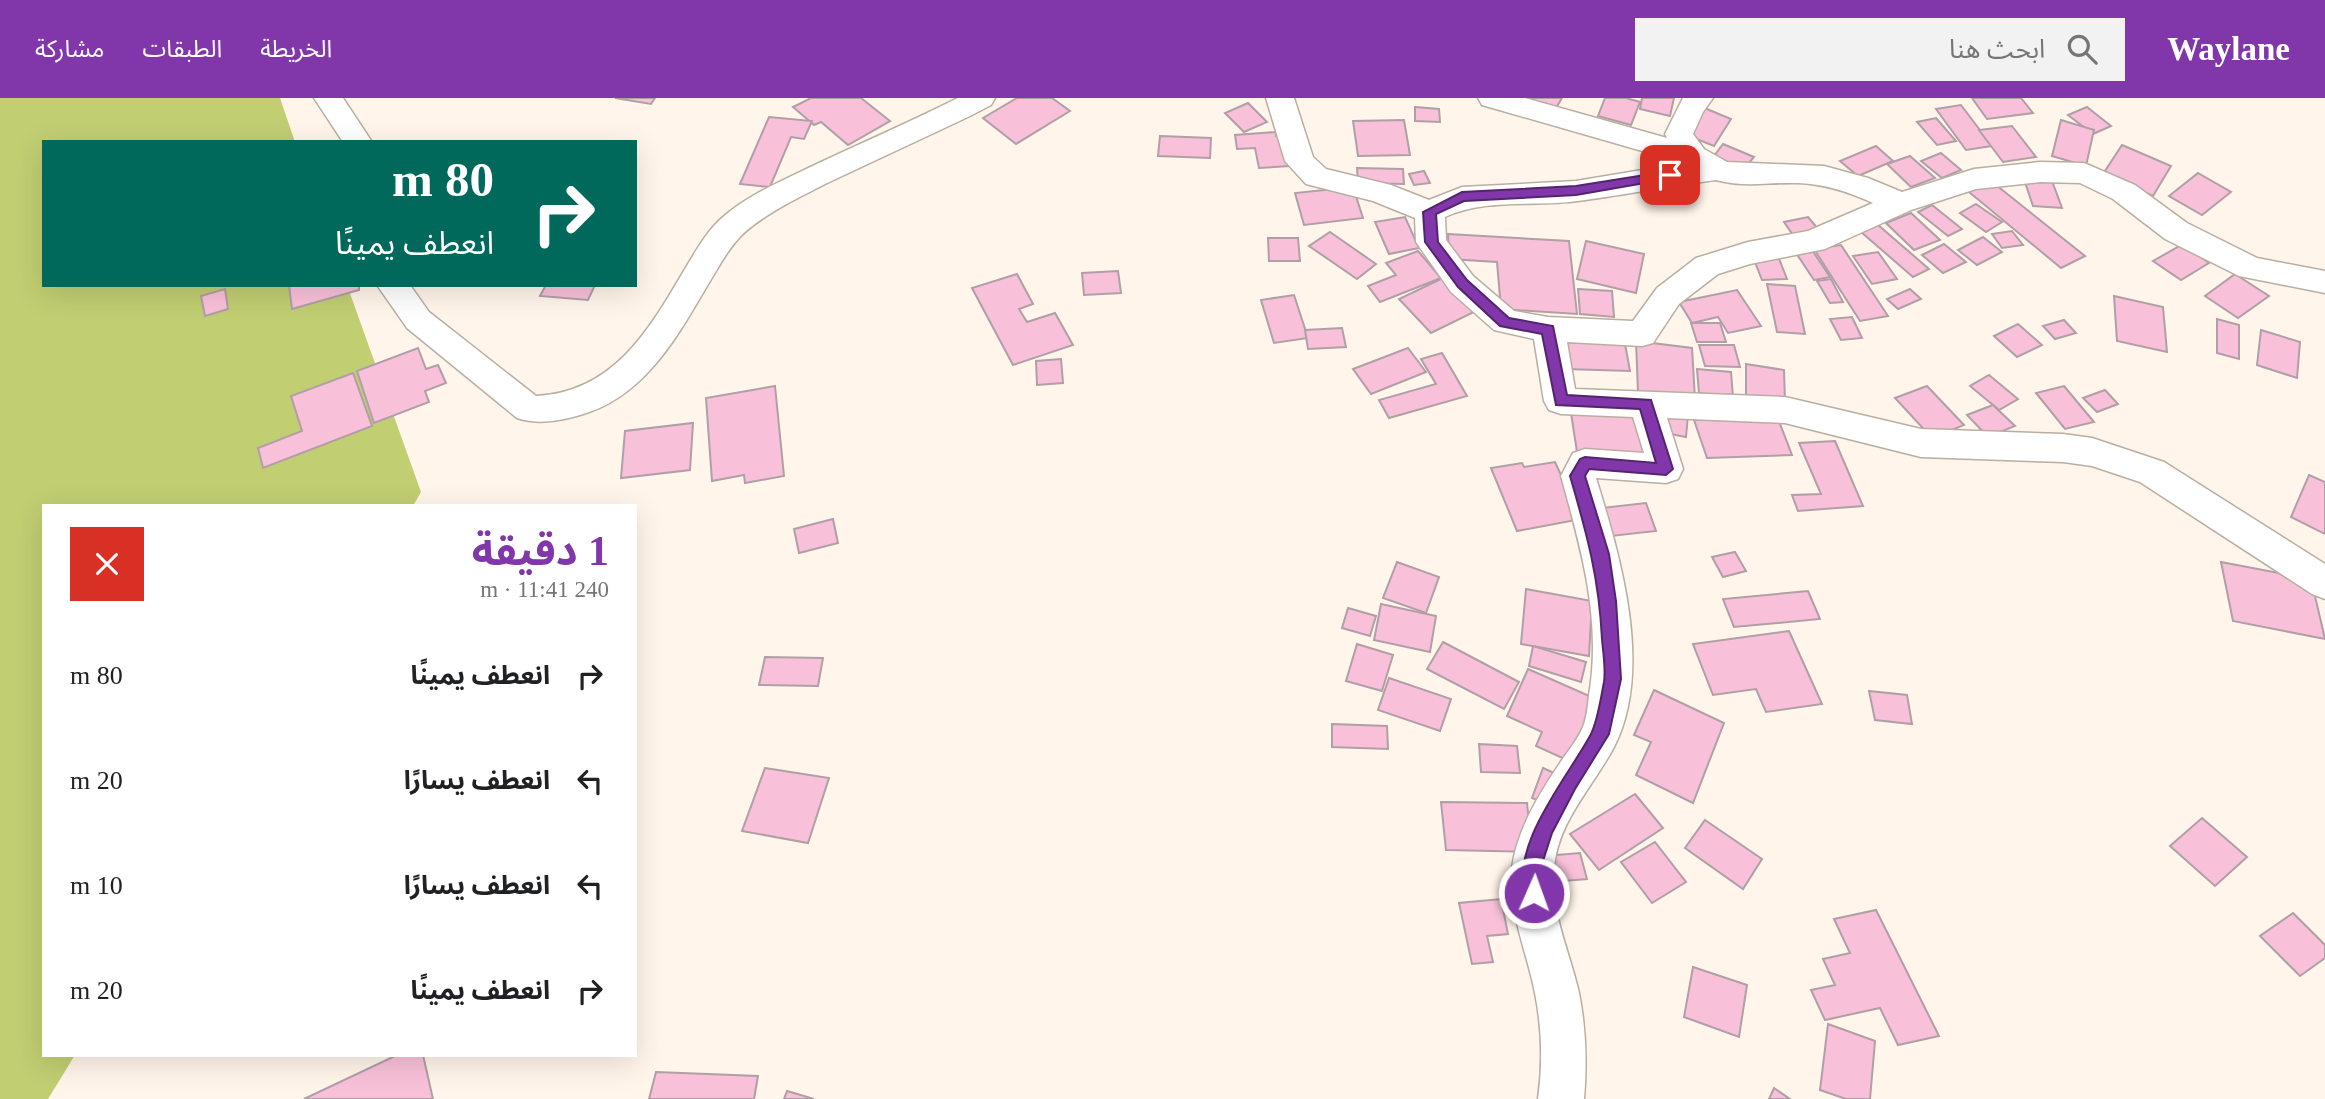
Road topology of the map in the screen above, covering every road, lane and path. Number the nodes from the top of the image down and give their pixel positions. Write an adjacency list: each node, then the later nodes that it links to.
1 (328, 98): 6 (street)
2 (981, 98): 11 (street)
3 (1280, 98): 9 (street)
4 (1492, 98): 7 (street)
5 (1699, 98): 7 (street)
6 (357, 140)
7 (1705, 163): 8 (street); 9 (street)
8 (1900, 203): 10 (street); 12 (street)
9 (1430, 212): 12 (street)
10 (2325, 282)
11 (394, 287)
12 (1548, 329): 13 (street)
13 (1646, 404): 14 (street); 15 (street)
14 (2325, 583)
15 (1561, 1099)

